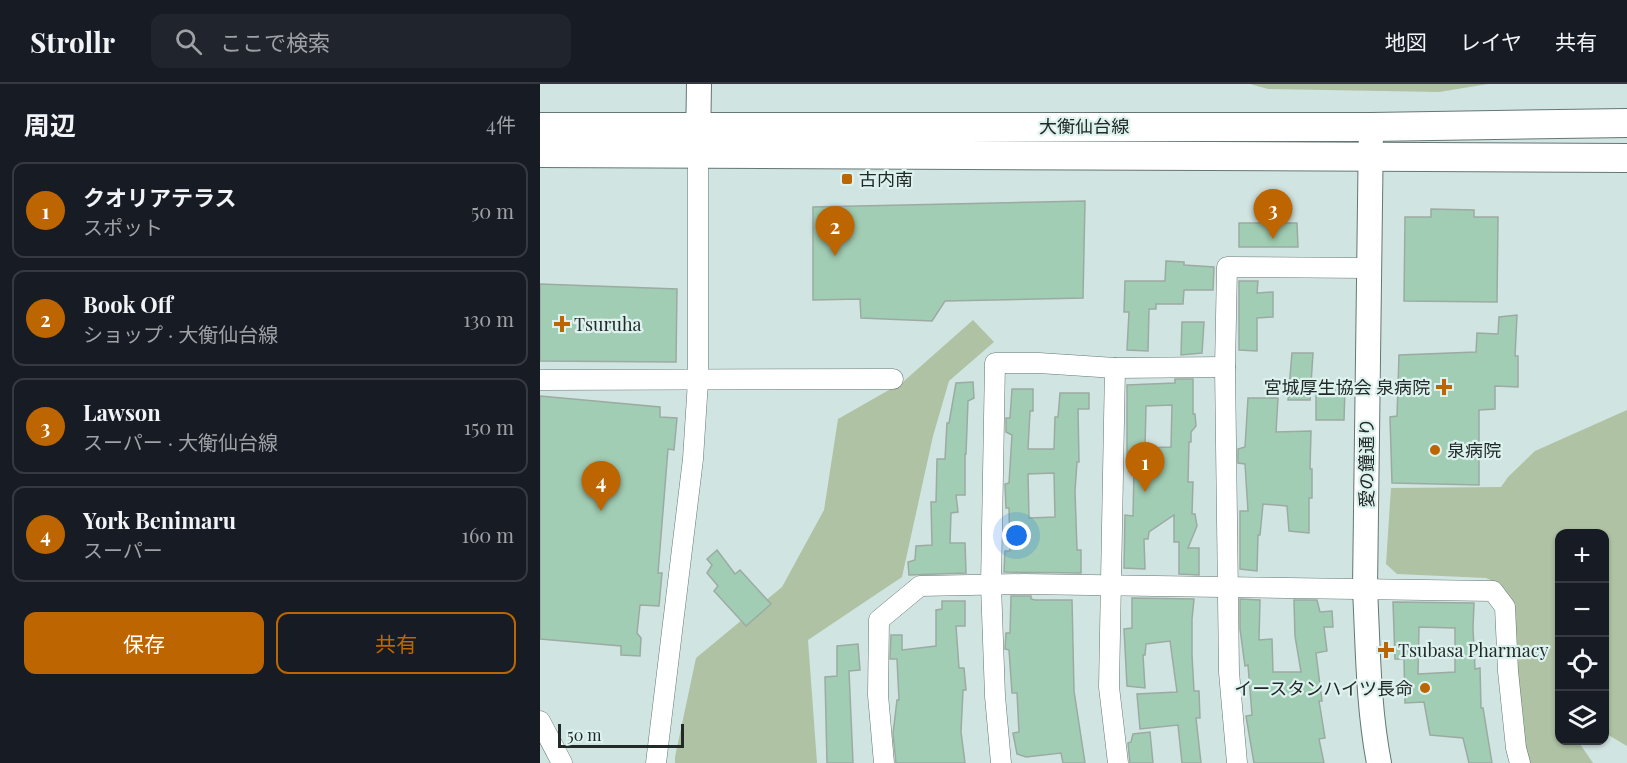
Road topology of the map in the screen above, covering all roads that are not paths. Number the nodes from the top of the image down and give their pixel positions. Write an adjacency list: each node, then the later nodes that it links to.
1 (699, 84): 5 (street)
2 (1627, 123): 4 (main road, 大衡仙台線)
3 (540, 127): 5 (main road, 大衡仙台線)
4 (1371, 127): 5 (main road, 大衡仙台線); 7 (street, 愛の鐘通り)
5 (698, 140): 6 (main road, 大衡仙台線); 7 (main road, 大衡仙台線); 14 (street)
6 (540, 153)
7 (1370, 158): 8 (main road, 大衡仙台線); 9 (street, 愛の鐘通り)
8 (1627, 158)
9 (1369, 268): 10 (street); 18 (street, 愛の鐘通り)
10 (1225, 367): 11 (street); 17 (street)
11 (1115, 368): 15 (street); 16 (street)
12 (893, 379): 14 (street)
13 (540, 380): 14 (street)
14 (698, 381): 21 (street)
15 (991, 585): 16 (street); 22 (street); 23 (street)
16 (1111, 586): 17 (street); 24 (street)
17 (1227, 588): 18 (street); 25 (street)
18 (1365, 589): 26 (street, 愛の鐘通り); 27 (street)
19 (540, 721): 20 (street)
20 (562, 763)
21 (656, 763)
22 (884, 763)
23 (1001, 763)
24 (1119, 763)
25 (1237, 763)
26 (1379, 763)
27 (1520, 763)

